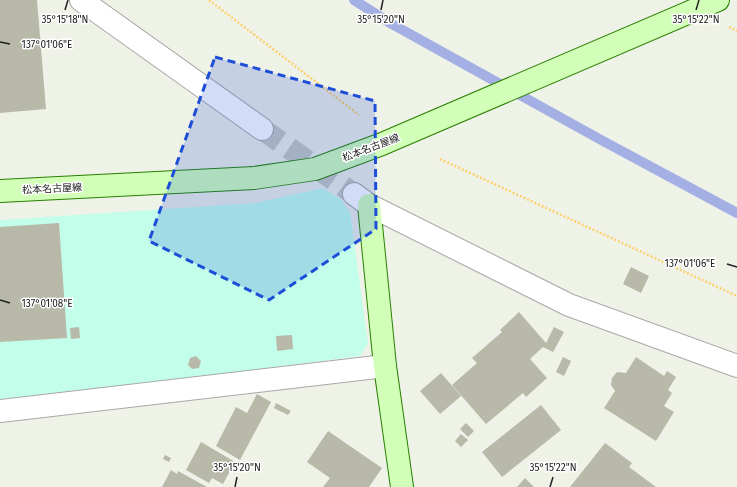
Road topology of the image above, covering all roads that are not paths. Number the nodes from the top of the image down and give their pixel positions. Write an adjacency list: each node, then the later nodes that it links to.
1 (81, 0): 3 (street)
2 (718, 0): 4 (main road, 松本名古屋線)
3 (262, 129)
4 (0, 192)
5 (362, 199): 6 (main road); 7 (street)
6 (385, 366): 8 (street); 9 (main road)
7 (737, 366)
8 (0, 411)
9 (402, 487)

